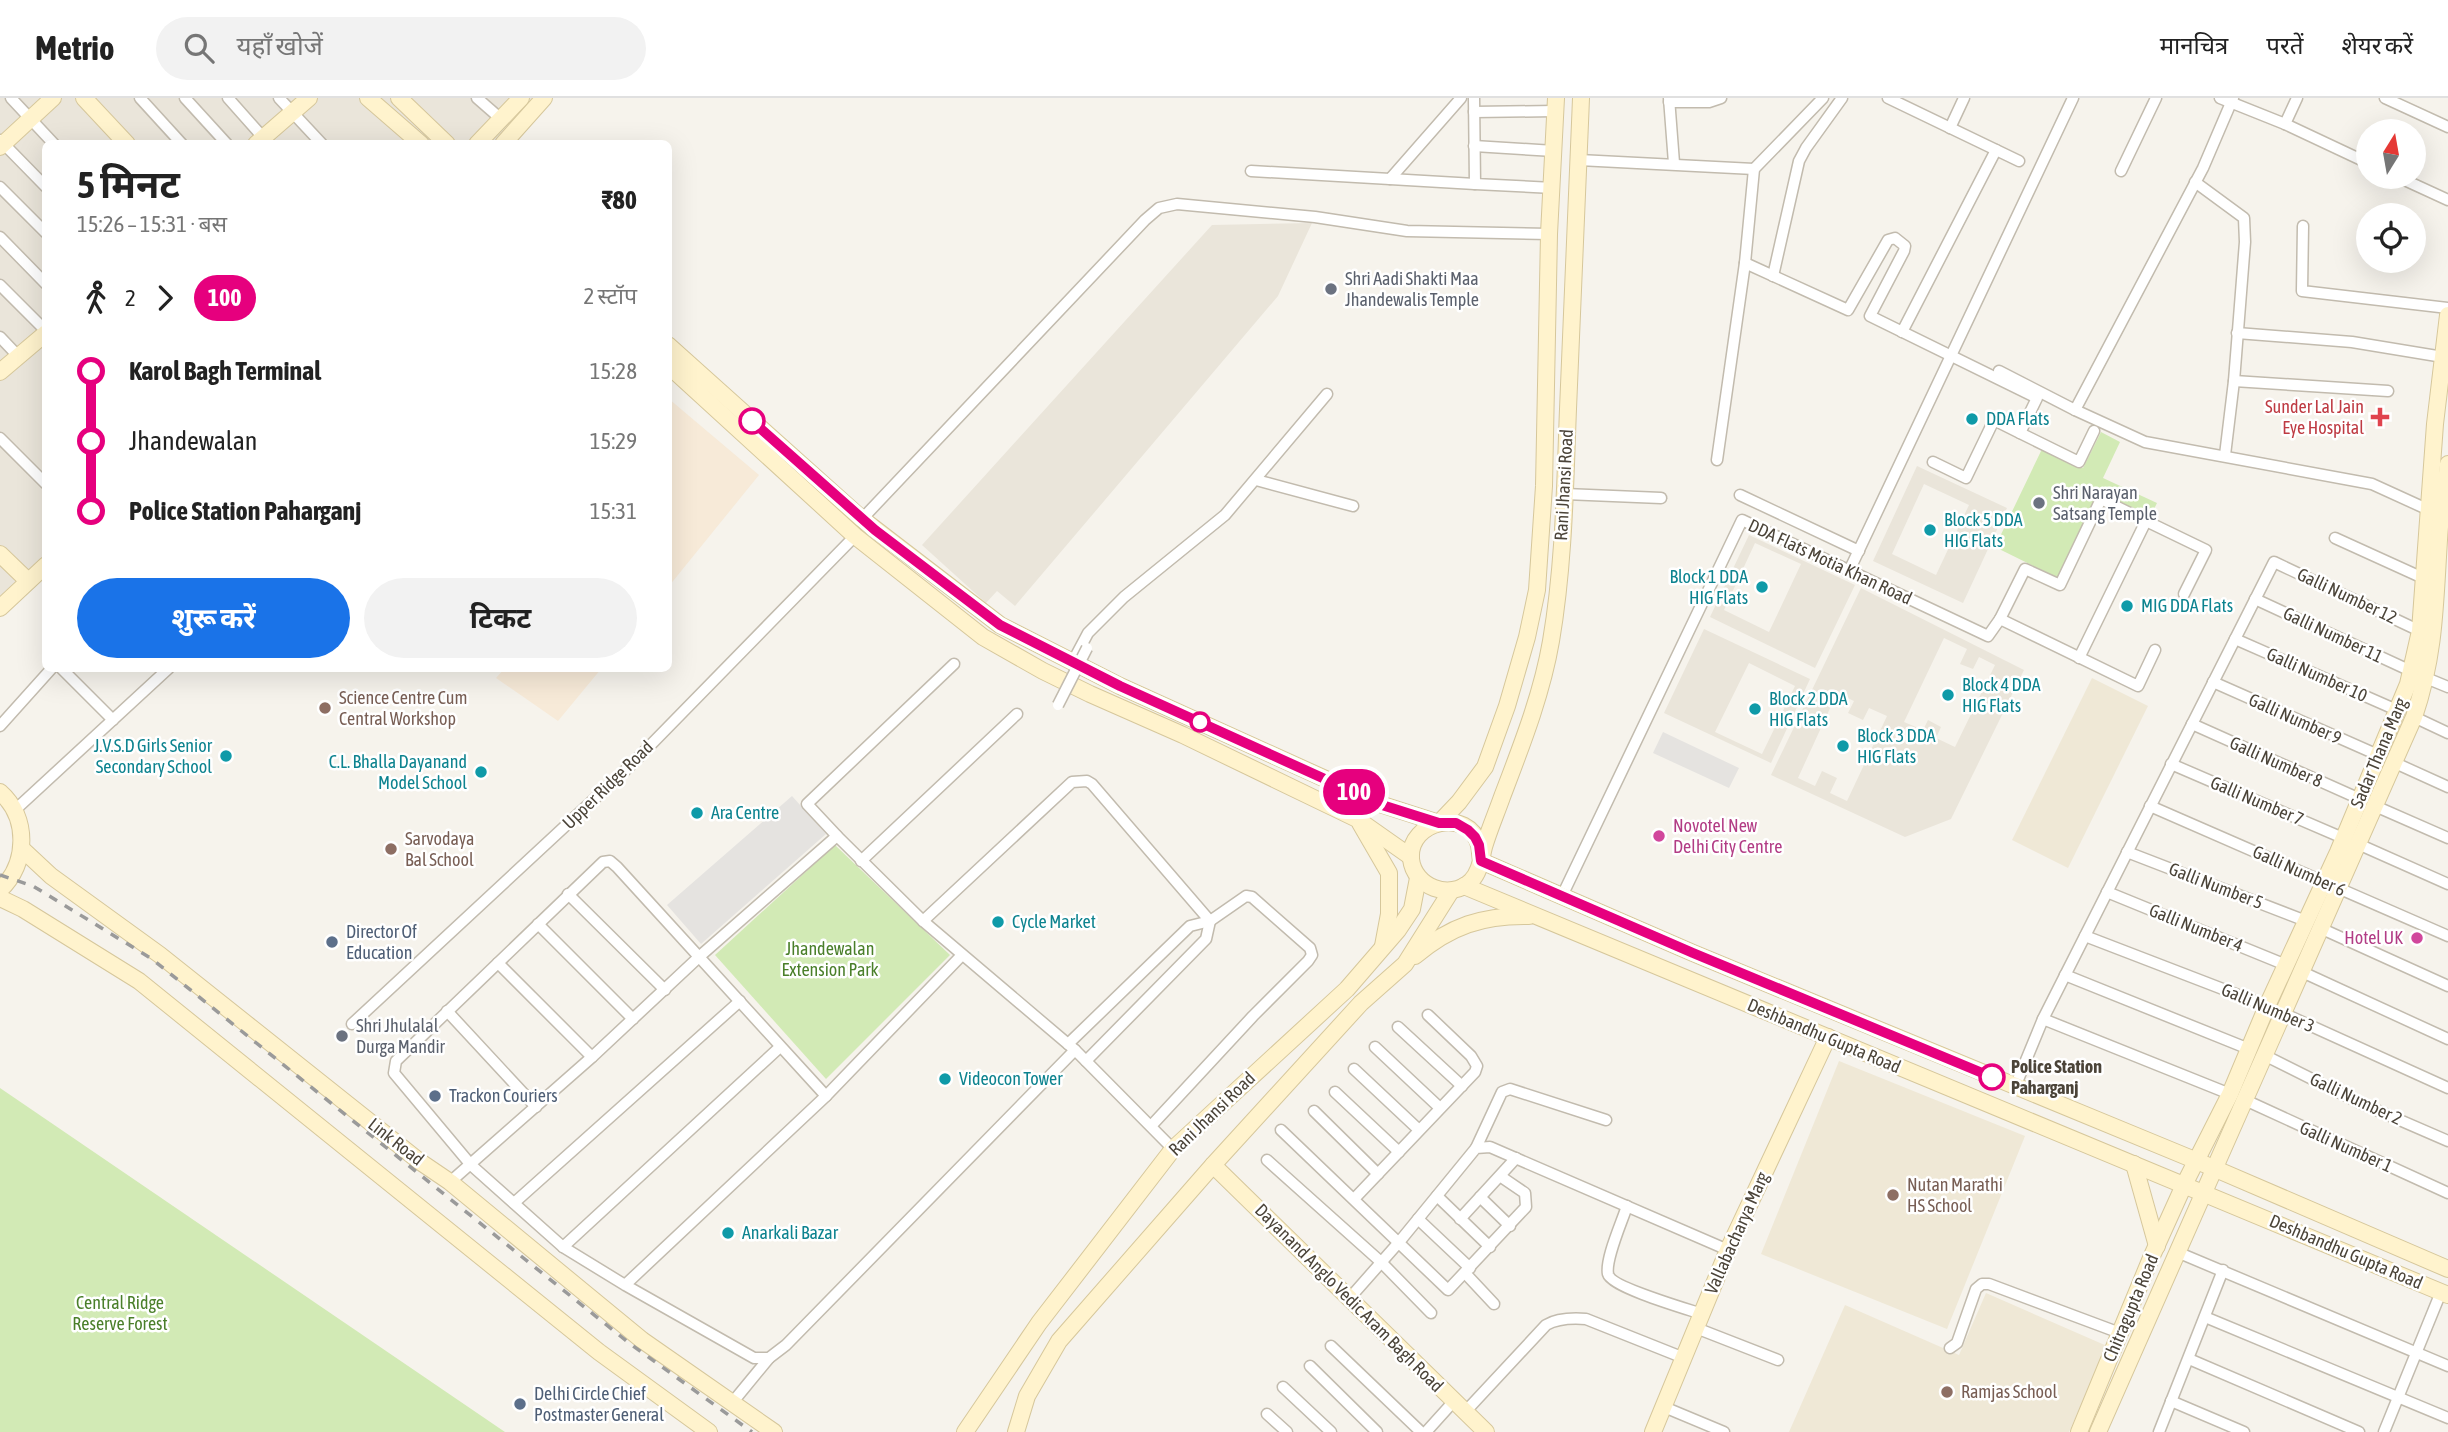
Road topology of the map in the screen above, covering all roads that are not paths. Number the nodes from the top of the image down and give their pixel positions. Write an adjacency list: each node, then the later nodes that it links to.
1 (11, 98): 31 (street)
2 (53, 98): 31 (main road)
3 (83, 98): 37 (main road)
4 (140, 98): 38 (street)
5 (185, 98): 39 (street)
6 (228, 98): 40 (street)
7 (279, 98): 29 (street)
8 (309, 98): 29 (main road)
9 (368, 98): 43 (main road)
10 (399, 98): 44 (main road)
11 (477, 98): 32 (street)
12 (521, 98): 32 (main road)
13 (544, 98): 46 (main road)
14 (1461, 98): 58 (street)
15 (1474, 98): 30 (street)
16 (1581, 98): 52 (main road, Rani Jhansi Road)
17 (1721, 98): 27 (street)
18 (1823, 98): 55 (street)
19 (1842, 98): 71 (street)
20 (1888, 98): 35 (street)
21 (1964, 98): 35 (street)
22 (2073, 98): 83 (street)
23 (2156, 98): 57 (street)
24 (2297, 98): 33 (street)
25 (2385, 98): 34 (street)
26 (2228, 99): 33 (street); 59 (street)
27 (1669, 100): 54 (street)
28 (1555, 105): 30 (street); 50 (main road, Rani Jhansi Road)
29 (292, 112): 41 (main road); 42 (street)
30 (1474, 112): 48 (street)
31 (32, 119): 36 (street); 47 (main road)
32 (501, 119): 45 (main road)
33 (2285, 124): 51 (street)
34 (2448, 127)
35 (1950, 128): 49 (street)
36 (50, 140)
37 (123, 140)
38 (178, 140)
39 (223, 140)
40 (261, 140)
41 (265, 140)
42 (318, 140)
43 (416, 140)
44 (443, 140)
45 (481, 140)
46 (508, 140)
47 (1, 143): 60 (street)
48 (1475, 146): 50 (street); 61 (street)
49 (1996, 150): 53 (street); 77 (street)
50 (1555, 151): 63 (main road, Rani Jhansi Road)
51 (2356, 157)
52 (1578, 160): 54 (street); 101 (main road, Rani Jhansi Road)
53 (2019, 161)
54 (1674, 163): 55 (street)
55 (1754, 169): 70 (street)
56 (1251, 171): 58 (street)
57 (2121, 171)
58 (1390, 179): 61 (street)
59 (2195, 182): 78 (street); 91 (street)
60 (42, 183)
61 (1475, 184): 63 (street)
62 (0, 187): 67 (street)
63 (1553, 188): 68 (main road, Rani Jhansi Road)
64 (2424, 189): 65 (street)
65 (2448, 200)
66 (2303, 226): 74 (street)
67 (42, 229)
68 (1549, 234): 106 (street); 153 (main road, Rani Jhansi Road)
69 (0, 237): 72 (street)
70 (1745, 263): 71 (street); 96 (street)
71 (1773, 276): 77 (street)
72 (42, 280)
73 (0, 285): 76 (street)
74 (2448, 307)
75 (2448, 315): 84 (main road, Sadar Thana Marg)
76 (42, 328)
77 (1902, 332): 83 (street)
78 (2237, 334): 84 (street); 88 (street)
79 (42, 336): 82 (main road)
80 (0, 337): 82 (street)
81 (672, 349): 106 (main road)
82 (19, 357): 86 (main road)
83 (1951, 357): 93 (street); 111 (street)
84 (2443, 357): 105 (main road, Sadar Thana Marg)
85 (672, 369): 108 (main road)
86 (0, 372)
87 (1999, 372): 91 (street)
88 (2234, 381): 89 (street); 95 (street)
89 (2388, 391)
90 (1327, 394): 100 (street)
91 (2075, 410): 95 (street)
92 (2094, 431): 93 (street)
93 (2020, 433): 97 (street)
94 (0, 438): 99 (street)
95 (2225, 455): 105 (street)
96 (1717, 460)
97 (1933, 462)
98 (2448, 473): 109 (main road, Sadar Thana Marg)
99 (42, 480)
100 (1256, 480): 104 (street); 128 (street)
101 (1565, 494): 103 (street); 161 (main road, Rani Jhansi Road)
102 (1740, 495): 111 (street)
103 (1661, 498)
104 (1353, 506)
105 (2429, 510): 109 (main road, Sadar Thana Marg)
106 (862, 519): 108 (main road); 128 (main road)
107 (2146, 521): 118 (street); 121 (street); 127 (street)
108 (855, 536): 137 (main road); 193 (street, Upper Ridge Road)
109 (2438, 537): 115 (main road, Sadar Thana Marg); 133 (main road, Sadar Thana Marg)
110 (2335, 538): 115 (street)
111 (1859, 551): 114 (street)
112 (0, 554): 116 (main road)
113 (42, 569): 116 (main road)
114 (1849, 570): 121 (street, DDA Flats Motia Khan Road); 169 (street, DDA Flats Motia Khan Road)
115 (2423, 578): 123 (main road, Sadar Thana Marg)
116 (28, 581): 120 (main road)
117 (42, 583): 122 (main road)
118 (2184, 594)
119 (2255, 599): 123 (street, Galli Number 12); 124 (street); 133 (street, Galli Number 11)
120 (0, 608)
121 (2000, 619): 127 (street)
122 (0, 621)
123 (2420, 631): 133 (main road, Sadar Thana Marg)
124 (2235, 639): 135 (street); 140 (street, Galli Number 10)
125 (1087, 649): 138 (street, bridge)
126 (2155, 650): 127 (street)
127 (2079, 657)
128 (1072, 663): 134 (main road)
129 (954, 664): 154 (street)
130 (48, 672): 143 (street)
131 (65, 672): 141 (street)
132 (165, 672): 141 (street)
133 (2419, 674): 136 (street, Galli Number 11); 140 (main road, Sadar Thana Marg)
134 (1097, 675): 137 (main road); 153 (main road)
135 (2213, 682): 142 (street); 145 (street, Galli Number 9)
136 (2448, 687)
137 (1090, 694): 152 (main road)
138 (1058, 705)
139 (1017, 714): 160 (street)
140 (2406, 714): 144 (street, Galli Number 10); 145 (main road, Sadar Thana Marg)
141 (113, 720): 151 (street)
142 (2192, 724): 146 (street); 149 (street, Galli Number 8)
143 (0, 726)
144 (2448, 733)
145 (2385, 758): 147 (street, Galli Number 9); 149 (main road, Sadar Thana Marg)
146 (2171, 764): 150 (street); 156 (street, Galli Number 7)
147 (2448, 787)
148 (0, 792): 151 (main road)
149 (2368, 803): 155 (street, Galli Number 8); 156 (main road, Sadar Thana Marg)
150 (2150, 806): 158 (street); 164 (street, Galli Number 6)
151 (15, 810): 157 (main road)
152 (1357, 819): 159 (main road); 178 (main road)
153 (1439, 823): 159 (main road); 161 (main road)
154 (837, 836): 160 (street); 180 (street)
155 (2448, 838)
156 (2350, 841): 163 (street, Galli Number 7); 164 (main road, Sadar Thana Marg)
157 (21, 848): 166 (main road); 230 (main road, Link Road)
158 (2127, 852): 167 (street); 175 (street, Galli Number 5)
159 (1411, 857): 162 (main road)
160 (861, 861): 172 (street)
161 (1481, 861): 165 (main road); 169 (main road, Deshbandhu Gupta Road)
162 (1418, 878): 165 (main road); 178 (main road, Rani Jhansi Road)
163 (2448, 884)
164 (2331, 885): 175 (main road, Sadar Thana Marg); 177 (street, Galli Number 6)
165 (1458, 888): 171 (main road, Deshbandhu Gupta Road); 182 (main road, Rani Jhansi Road)
166 (0, 890)
167 (2107, 892): 176 (street); 183 (street, Galli Number 4)
168 (568, 894): 174 (street); 180 (street); 186 (street)
169 (1562, 896): 205 (main road, Deshbandhu Gupta Road)
170 (0, 898): 277 (main road, Link Road)
171 (1539, 916): 182 (main road); 195 (main road, Deshbandhu Gupta Road)
172 (923, 920): 173 (street); 179 (street)
173 (1210, 921): 198 (street); 202 (street); 214 (street)
174 (538, 924): 181 (street); 191 (street)
175 (2313, 924): 183 (main road, Sadar Thana Marg); 185 (street, Galli Number 5)
176 (2085, 936): 184 (street); 188 (street, Galli Number 3)
177 (2448, 936)
178 (1382, 949): 219 (main road, Rani Jhansi Road)
179 (962, 955): 198 (street); 208 (street)
180 (700, 956): 186 (street); 187 (street)
181 (498, 963): 189 (street); 201 (street)
182 (1405, 964): 226 (main road, Rani Jhansi Road)
183 (2293, 968): 188 (main road, Sadar Thana Marg); 196 (street, Galli Number 4)
184 (2065, 975): 192 (street); 200 (street, Galli Number 2)
185 (2448, 986)
186 (665, 990): 191 (street)
187 (740, 1001): 197 (street); 237 (street)
188 (2274, 1009): 200 (main road, Sadar Thana Marg); 206 (street, Galli Number 3)
189 (447, 1011): 210 (street); 225 (street)
190 (1428, 1015): 204 (street)
191 (633, 1019): 201 (street)
192 (2043, 1019): 205 (street); 209 (street, Galli Number 1)
193 (352, 1024)
194 (1398, 1027): 204 (street)
195 (1828, 1037): 224 (main road, Deshbandhu Gupta Road); 246 (main road, Vallabacharya Marg)
196 (2448, 1039)
197 (780, 1047): 208 (street); 244 (street)
198 (1072, 1047): 202 (street); 264 (street)
199 (1375, 1047): 211 (street)
200 (2257, 1052): 209 (main road, Sadar Thana Marg); 217 (street, Galli Number 2)
201 (592, 1057): 210 (street)
202 (1086, 1061): 214 (street)
203 (1354, 1069): 216 (street)
204 (1462, 1086): 211 (street)
205 (2015, 1087): 223 (main road, Deshbandhu Gupta Road)
206 (2448, 1088)
207 (1335, 1092): 220 (street)
208 (826, 1096): 252 (street)
209 (2237, 1097): 223 (main road, Sadar Thana Marg); 227 (main road, Sadar Thana Marg); 233 (street, Galli Number 1)
210 (536, 1107): 225 (street)
211 (1440, 1108): 216 (street)
212 (1314, 1111): 228 (street)
213 (1606, 1120): 218 (street)
214 (1151, 1126): 219 (street)
215 (1281, 1130): 236 (street)
216 (1419, 1130): 220 (street)
217 (2448, 1141)
218 (1476, 1147): 221 (street); 234 (street)
219 (1173, 1149): 279 (main road, Rani Jhansi Road)
220 (1399, 1152): 228 (street)
221 (1516, 1158): 229 (street); 238 (street)
222 (1267, 1160): 248 (street)
223 (2197, 1161): 227 (main road, Deshbandhu Gupta Road); 231 (main road, Chitragupta Road)
224 (2134, 1164): 231 (main road, Deshbandhu Gupta Road); 243 (main road)
225 (471, 1165): 230 (street); 237 (street)
226 (1213, 1165): 254 (main road, Dayanand Anglo Vedic Aram Bagh Road); 280 (main road, Rani Jhansi Road)
227 (2215, 1169): 232 (main road, Chitragupta Road); 249 (main road, Deshbandhu Gupta Road)
228 (1378, 1174): 236 (street)
229 (1500, 1176): 235 (street); 241 (street)
230 (450, 1182): 272 (main road, Link Road)
231 (2184, 1185): 232 (main road, Deshbandhu Gupta Road); 243 (main road, Chitragupta Road)
232 (2205, 1193): 247 (main road, Chitragupta Road); 253 (main road, Deshbandhu Gupta Road)
233 (2448, 1193)
234 (1437, 1196): 239 (street); 240 (street)
235 (1480, 1197): 240 (street); 241 (street)
236 (1354, 1199): 242 (street)
237 (514, 1202): 244 (street)
238 (1627, 1206): 246 (street); 258 (street)
239 (1418, 1219): 242 (street); 251 (street)
240 (1460, 1219): 245 (street)
241 (1510, 1226): 245 (street)
242 (1400, 1241): 248 (street); 251 (street)
243 (2157, 1246): 259 (main road, Chitragupta Road)
244 (563, 1247): 252 (street)
245 (1490, 1247): 251 (street)
246 (1728, 1250): 258 (main road, Vallabacharya Marg)
247 (2177, 1252): 250 (street); 289 (main road, Chitragupta Road)
248 (1381, 1262): 254 (street); 256 (street)
249 (2448, 1269)
250 (2223, 1270): 257 (street); 262 (street)
251 (1467, 1271): 255 (street)
252 (625, 1285): 264 (street)
253 (2445, 1293): 262 (street)
254 (1348, 1300): 273 (main road, Dayanand Anglo Vedic Aram Bagh Road)
255 (1494, 1304)
256 (1431, 1313)
257 (2205, 1317): 265 (street); 270 (street)
258 (1699, 1321): 263 (main road, Vallabacharya Marg); 266 (street)
259 (2120, 1333): 261 (street); 288 (main road, Chitragupta Road)
260 (1331, 1346): 284 (street)
261 (1950, 1348)
262 (2416, 1354): 268 (street); 270 (street)
263 (1684, 1357): 273 (street); 274 (main road, Vallabacharya Marg)
264 (769, 1358): 272 (street)
265 (2189, 1359): 271 (street); 292 (street)
266 (1779, 1360)
267 (1310, 1366): 283 (street)
268 (2448, 1366)
269 (1283, 1387): 282 (street)
270 (2398, 1398): 276 (street); 293 (street)
271 (2171, 1401): 290 (street); 291 (street)
272 (732, 1403): 278 (main road, Link Road)
273 (1459, 1407): 284 (street); 285 (main road, Dayanand Anglo Vedic Aram Bagh Road)
274 (1664, 1407): 286 (main road, Vallabacharya Marg); 287 (street)
275 (1267, 1414): 281 (street)
276 (2448, 1418)
277 (709, 1432)
278 (774, 1432)
279 (965, 1432)
280 (1016, 1432)
281 (1287, 1432)
282 (1331, 1432)
283 (1377, 1432)
284 (1423, 1432)
285 (1486, 1432)
286 (1653, 1432)
287 (1724, 1432)
288 (2079, 1432)
289 (2098, 1432)
290 (2159, 1432)
291 (2244, 1432)
292 (2359, 1432)
293 (2384, 1432)

